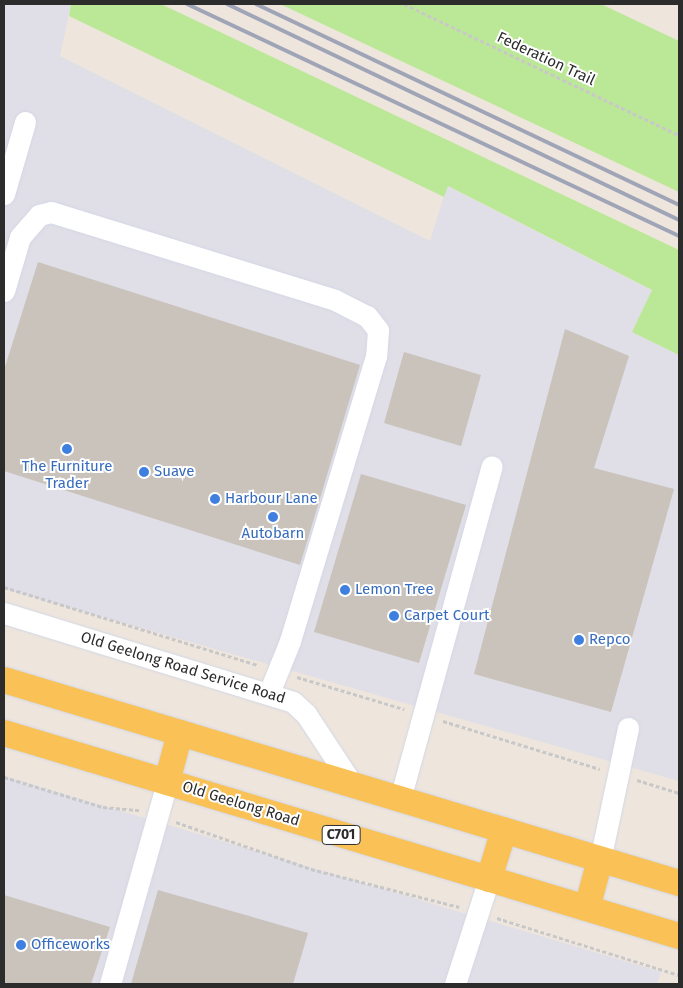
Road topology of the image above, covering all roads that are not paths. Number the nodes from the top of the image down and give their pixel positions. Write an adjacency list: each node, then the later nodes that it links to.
1 (25, 122): 2 (street)
2 (4, 194)
3 (4, 291): 7 (street)
4 (492, 466): 13 (street)
5 (4, 612): 7 (street, Old Geelong Road Service Road)
6 (4, 680): 10 (main road)
7 (268, 693): 12 (street, Old Geelong Road Service Road)
8 (628, 728): 15 (street)
9 (4, 733): 11 (main road, Old Geelong Road / C701)
10 (180, 733): 11 (main road); 12 (main road)
11 (167, 782): 16 (main road, Old Geelong Road / C701); 20 (street)
12 (352, 784): 13 (main road)
13 (400, 799): 14 (main road)
14 (504, 830): 15 (main road); 16 (main road)
15 (600, 860): 17 (main road); 18 (main road)
16 (489, 879): 18 (main road, Old Geelong Road / C701); 21 (street)
17 (679, 882)
18 (587, 908): 19 (main road, Old Geelong Road / C701)
19 (679, 936)
20 (110, 984)
21 (454, 984)

